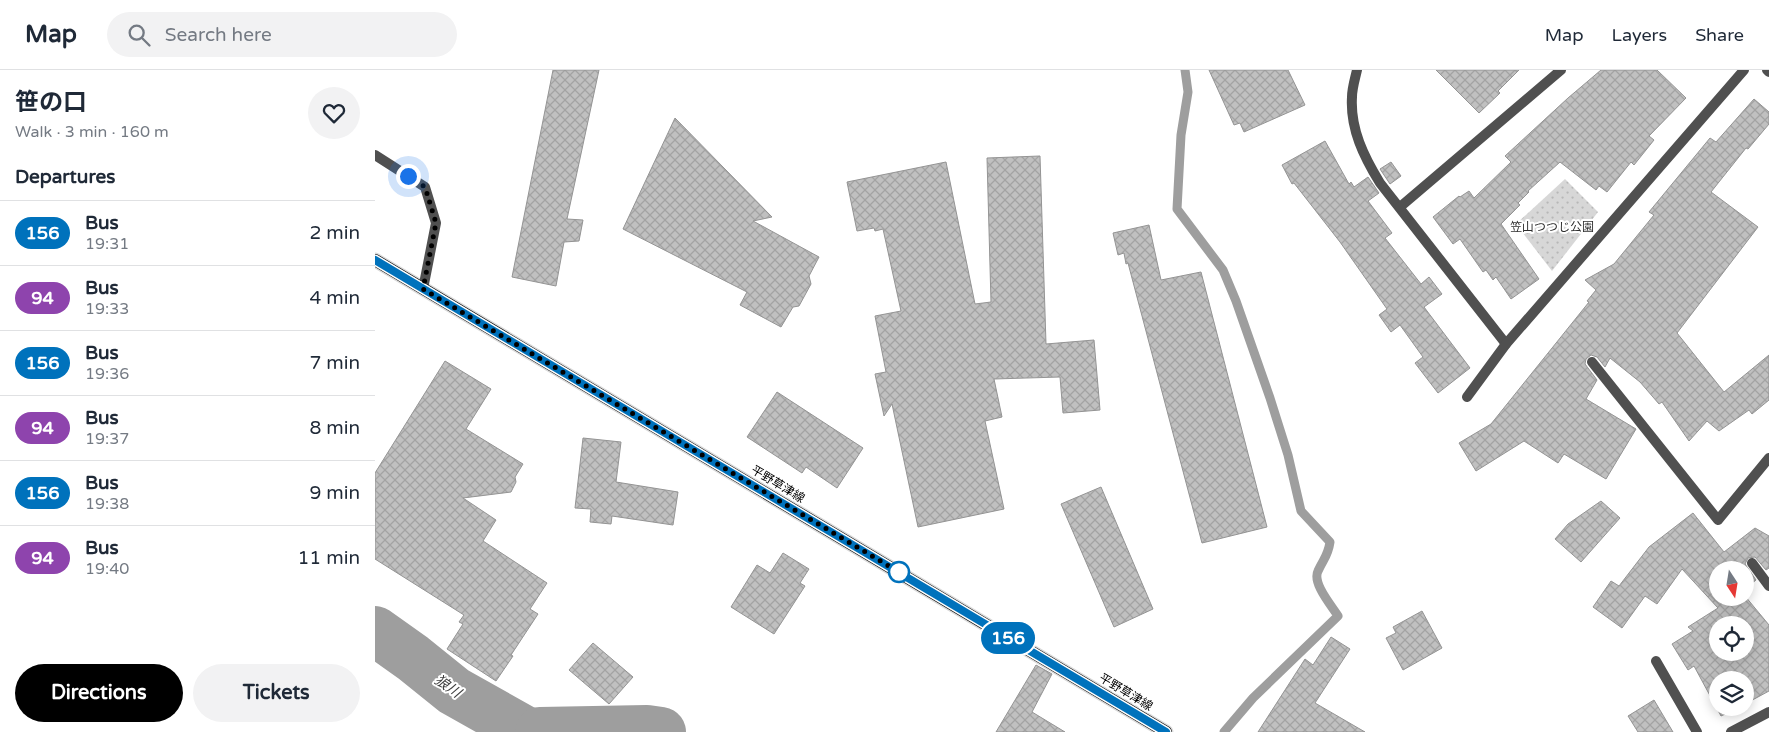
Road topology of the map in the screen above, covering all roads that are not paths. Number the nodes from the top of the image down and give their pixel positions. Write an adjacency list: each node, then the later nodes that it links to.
1 (1357, 70): 5 (street)
2 (1561, 70): 5 (street)
3 (1744, 70): 8 (street)
4 (375, 155): 7 (street)
5 (1400, 207): 8 (street)
6 (375, 260): 7 (main road, 平野草津線)
7 (423, 289): 16 (main road, 平野草津線)
8 (1506, 344): 10 (street)
9 (1592, 362): 11 (street)
10 (1467, 397)
11 (1769, 458)
12 (1754, 566): 13 (street)
13 (1769, 586)
14 (1656, 661): 17 (street)
15 (1769, 712): 18 (street)
16 (1166, 732)
17 (1697, 732)
18 (1731, 732)

